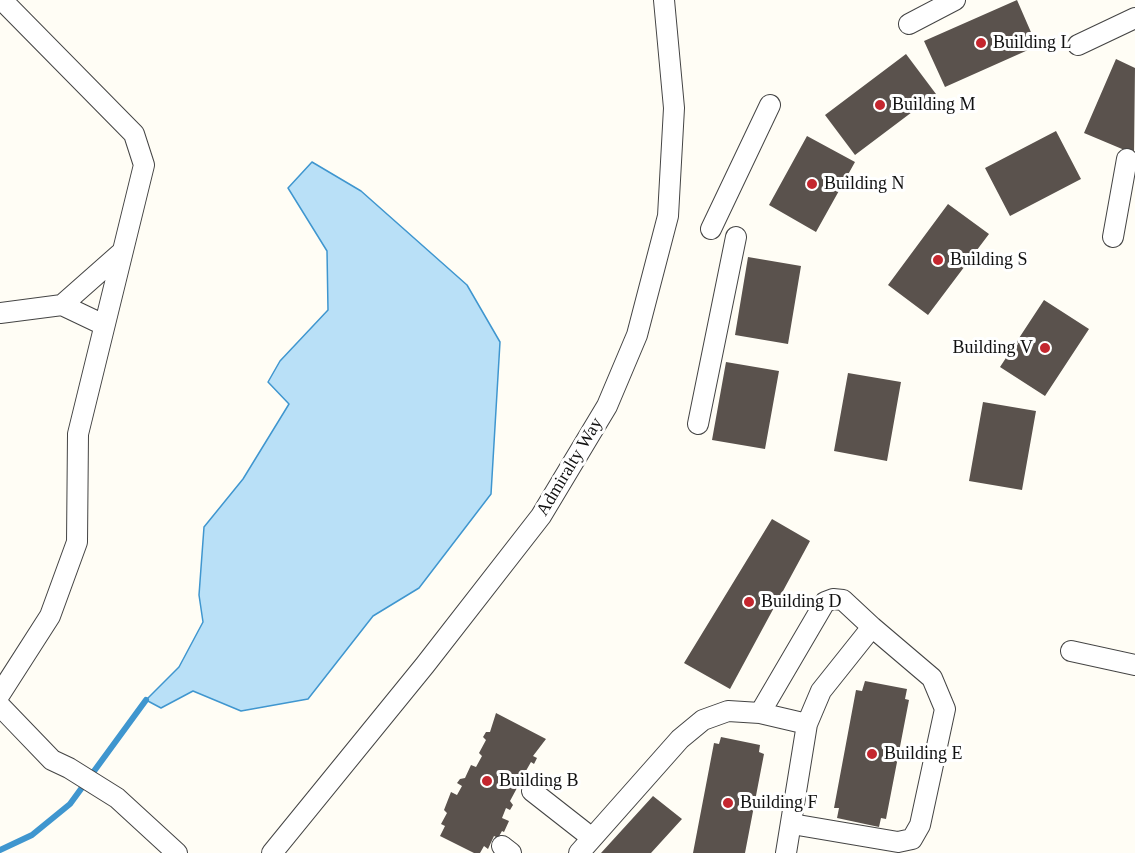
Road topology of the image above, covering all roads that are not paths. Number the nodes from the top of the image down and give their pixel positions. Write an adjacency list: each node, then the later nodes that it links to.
1 (2, 0): 12 (street)
2 (664, 0): 28 (street, Admiralty Way)
3 (954, 0): 5 (street)
4 (1135, 18): 6 (street)
5 (909, 24)
6 (1078, 45)
7 (770, 105): 9 (street)
8 (1127, 159): 11 (street)
9 (711, 229)
10 (736, 237): 16 (street)
11 (1113, 237)
12 (123, 252): 13 (street); 15 (street)
13 (62, 304): 14 (street); 15 (street)
14 (0, 313)
15 (104, 325): 20 (street)
16 (698, 424)
17 (872, 627): 22 (street); 23 (street); 25 (street)
18 (1071, 651): 19 (street)
19 (1135, 665)
20 (0, 694)
21 (0, 706): 27 (street)
22 (760, 713): 23 (street); 26 (street)
23 (807, 724): 25 (street)
24 (532, 791): 26 (street)
25 (792, 824): 30 (street)
26 (592, 838): 29 (street)
27 (177, 853)
28 (272, 853)
29 (579, 853)
30 (786, 853)

